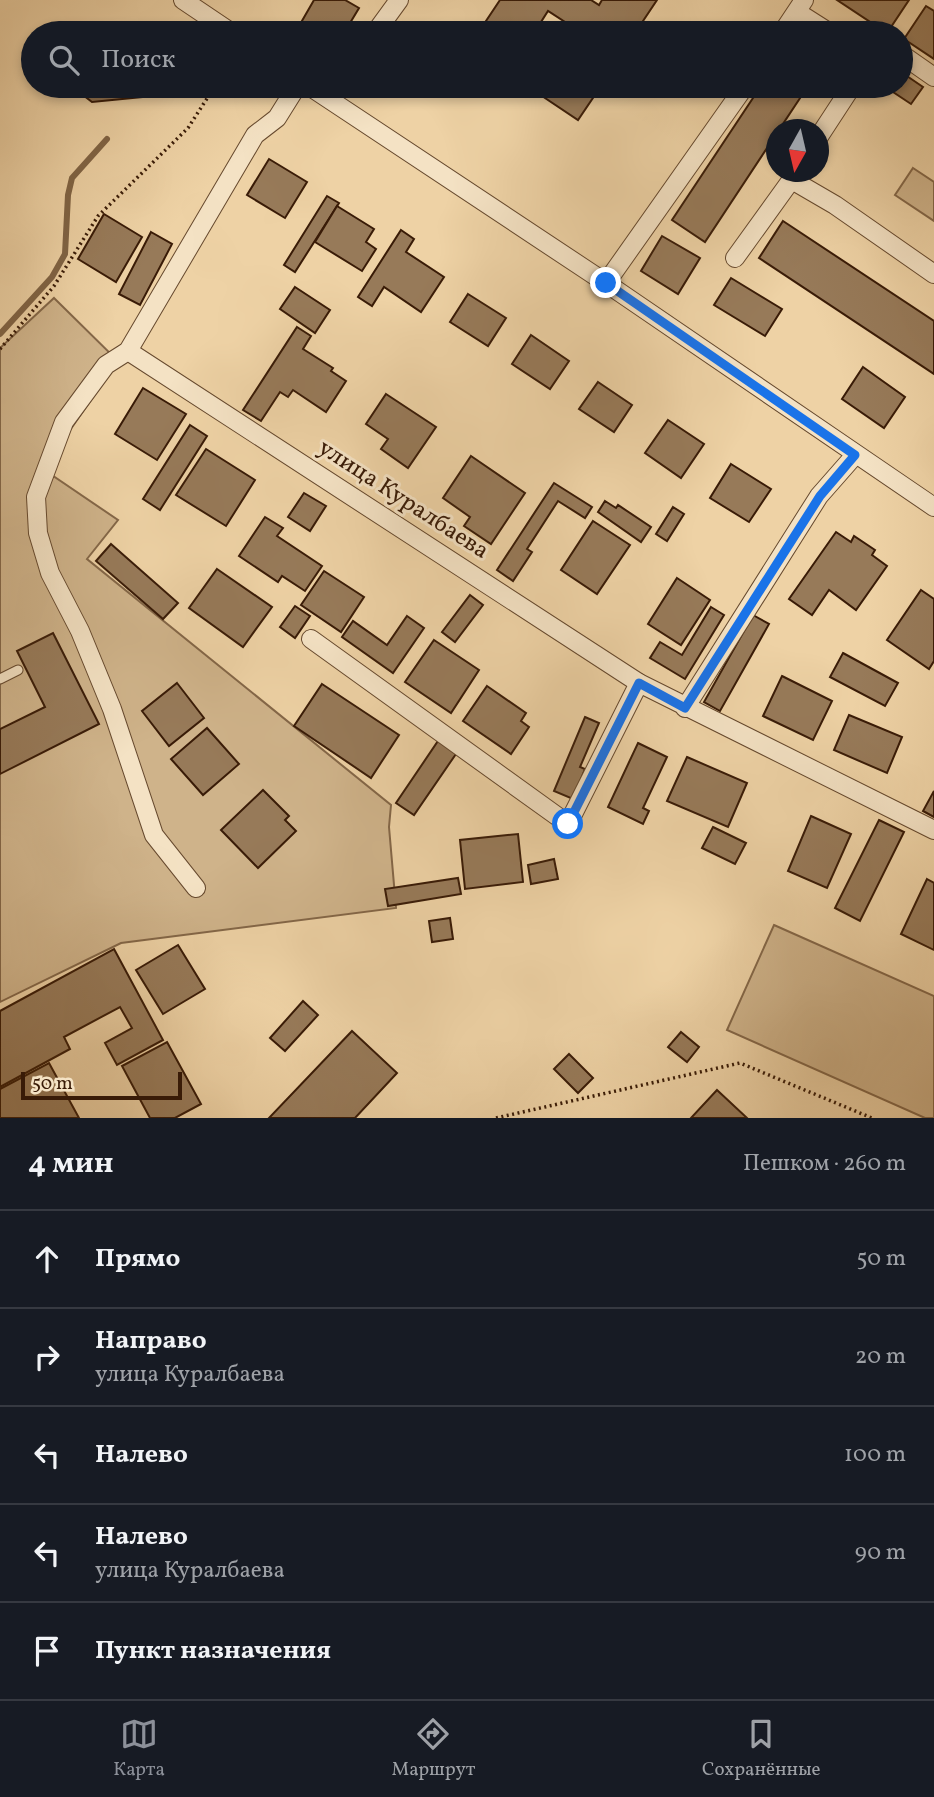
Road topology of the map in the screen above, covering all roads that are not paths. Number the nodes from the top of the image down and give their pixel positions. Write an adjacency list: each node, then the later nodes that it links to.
1 (183, 0): 4 (street)
2 (399, 0): 5 (street)
3 (800, 6): 6 (street); 7 (street)
4 (214, 21)
5 (384, 21)
6 (790, 21)
7 (817, 21)
8 (913, 62): 9 (street)
9 (934, 77)
10 (290, 98): 20 (street)
11 (342, 98): 19 (street)
12 (737, 98): 19 (street)
13 (844, 98): 14 (street)
14 (829, 121)
15 (791, 182): 17 (street)
16 (803, 182): 18 (street)
17 (735, 258)
18 (934, 274)
19 (606, 283): 21 (street)
20 (128, 351): 26 (street, улица Куралбаева); 29 (street)
21 (855, 455): 22 (street); 27 (street)
22 (934, 507)
23 (311, 639): 26 (street)
24 (18, 670): 25 (lane)
25 (0, 679)
26 (639, 683): 27 (street, улица Куралбаева)
27 (685, 708): 28 (street, улица Куралбаева)
28 (934, 830)
29 (196, 888)

